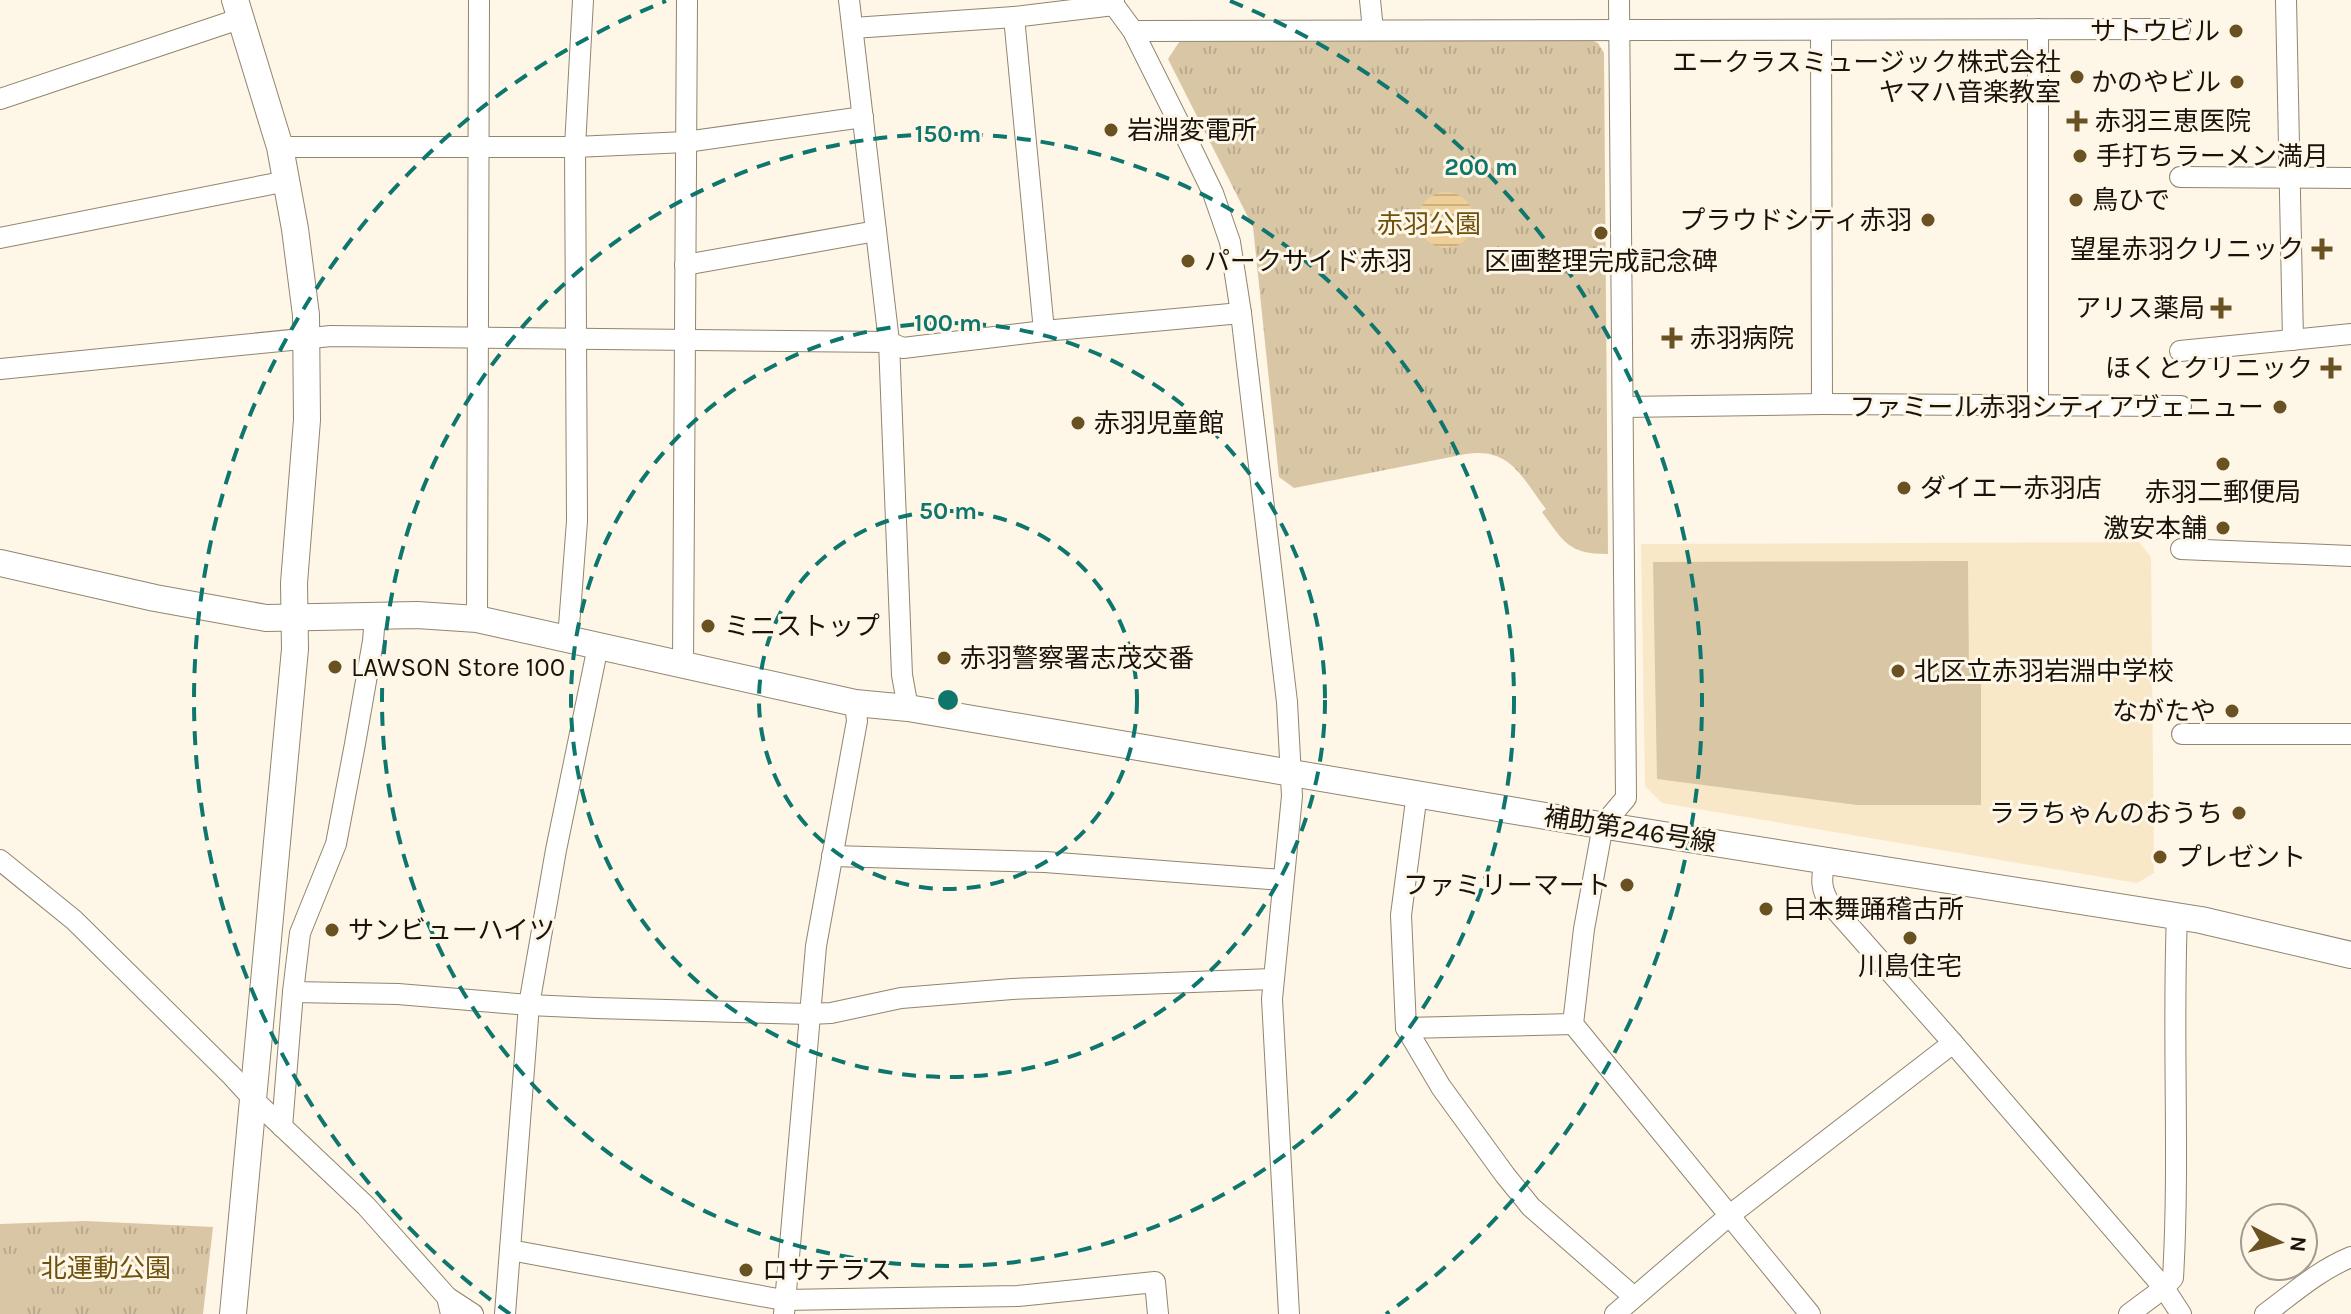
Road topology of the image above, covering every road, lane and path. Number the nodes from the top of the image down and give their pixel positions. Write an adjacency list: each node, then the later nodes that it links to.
1 (479, 0): 21 (street)
2 (583, 0): 23 (street)
3 (687, 0): 20 (street)
4 (849, 0): 11 (street)
5 (1370, 0): 14 (street)
6 (1619, 0): 15 (street)
7 (2286, 0): 25 (street)
8 (1114, 3): 10 (street); 17 (street)
9 (239, 9): 18 (street); 22 (street)
10 (1014, 17): 11 (street); 32 (street)
11 (853, 28): 19 (street)
12 (2038, 29): 13 (street); 16 (street); 43 (street)
13 (2180, 29)
14 (1373, 30): 15 (street); 17 (street)
15 (1620, 30): 16 (street); 45 (street)
16 (1821, 30): 42 (street)
17 (1133, 31): 31 (street)
18 (0, 99)
19 (863, 117): 20 (street); 28 (street)
20 (686, 142): 23 (street); 30 (street)
21 (477, 146): 22 (street); 23 (street); 34 (street)
22 (280, 147): 27 (street)
23 (575, 147): 36 (street)
24 (2180, 177): 25 (street)
25 (2289, 178): 26 (street); 38 (street)
26 (2351, 178)
27 (287, 181): 29 (street); 35 (street)
28 (876, 231): 30 (street); 39 (street)
29 (0, 238)
30 (685, 265): 37 (street)
31 (1241, 313): 32 (street); 59 (street)
32 (1044, 331): 39 (street)
33 (2351, 334): 38 (street)
34 (477, 336): 35 (street); 36 (street); 51 (street)
35 (307, 338): 41 (street); 50 (street)
36 (578, 338): 37 (street); 52 (street)
37 (685, 339): 39 (street); 54 (street)
38 (2293, 340): 40 (street)
39 (889, 342): 56 (street)
40 (2180, 351)
41 (0, 369)
42 (1822, 404): 43 (street); 45 (street)
43 (2038, 406): 44 (street)
44 (2181, 406)
45 (1624, 407): 61 (street)
46 (2181, 549): 47 (street)
47 (2351, 556)
48 (0, 563): 50 (street, 補助第246号線)
49 (375, 616): 50 (street, 補助第246号線); 51 (street, 補助第246号線); 69 (street)
50 (294, 618): 75 (street)
51 (477, 619): 52 (street, 補助第246号線)
52 (568, 639): 53 (street, 補助第246号線)
53 (598, 646): 54 (street, 補助第246号線); 70 (street)
54 (683, 665): 55 (street, 補助第246号線)
55 (855, 703): 56 (street, 補助第246号線); 62 (street)
56 (908, 708): 59 (street, 補助第246号線)
57 (2182, 734): 58 (street)
58 (2351, 734)
59 (1289, 771): 60 (street, 補助第246号線); 65 (street)
60 (1417, 793): 61 (street, 補助第246号線); 73 (street)
61 (1603, 825): 64 (street, 補助第246号線); 72 (street)
62 (832, 856): 65 (street); 71 (street)
63 (0, 860): 75 (street)
64 (1825, 860): 66 (street, 補助第246号線); 74 (street)
65 (1283, 880): 68 (street)
66 (2177, 916): 67 (street, 補助第246号線); 80 (street)
67 (2351, 955)
68 (1273, 979): 71 (street); 87 (street)
69 (293, 992): 70 (street); 76 (street)
70 (529, 1005): 71 (street); 78 (street)
71 (809, 1014): 82 (street)
72 (1573, 1024): 73 (street); 77 (street)
73 (1406, 1028): 81 (street)
74 (1953, 1043): 77 (street); 80 (street)
75 (254, 1100): 76 (street); 84 (street)
76 (282, 1127): 83 (street)
77 (1730, 1215): 81 (street); 89 (street)
78 (510, 1250): 82 (street); 85 (street)
79 (2351, 1257): 92 (street)
80 (2164, 1288): 90 (street); 91 (street)
81 (1634, 1297): 88 (street)
82 (783, 1307): 86 (street)
83 (459, 1310)
84 (233, 1314)
85 (505, 1314)
86 (1158, 1314)
87 (1289, 1314)
88 (1615, 1314)
89 (1810, 1314)
90 (2129, 1314)
91 (2181, 1314)
92 (2265, 1314)

